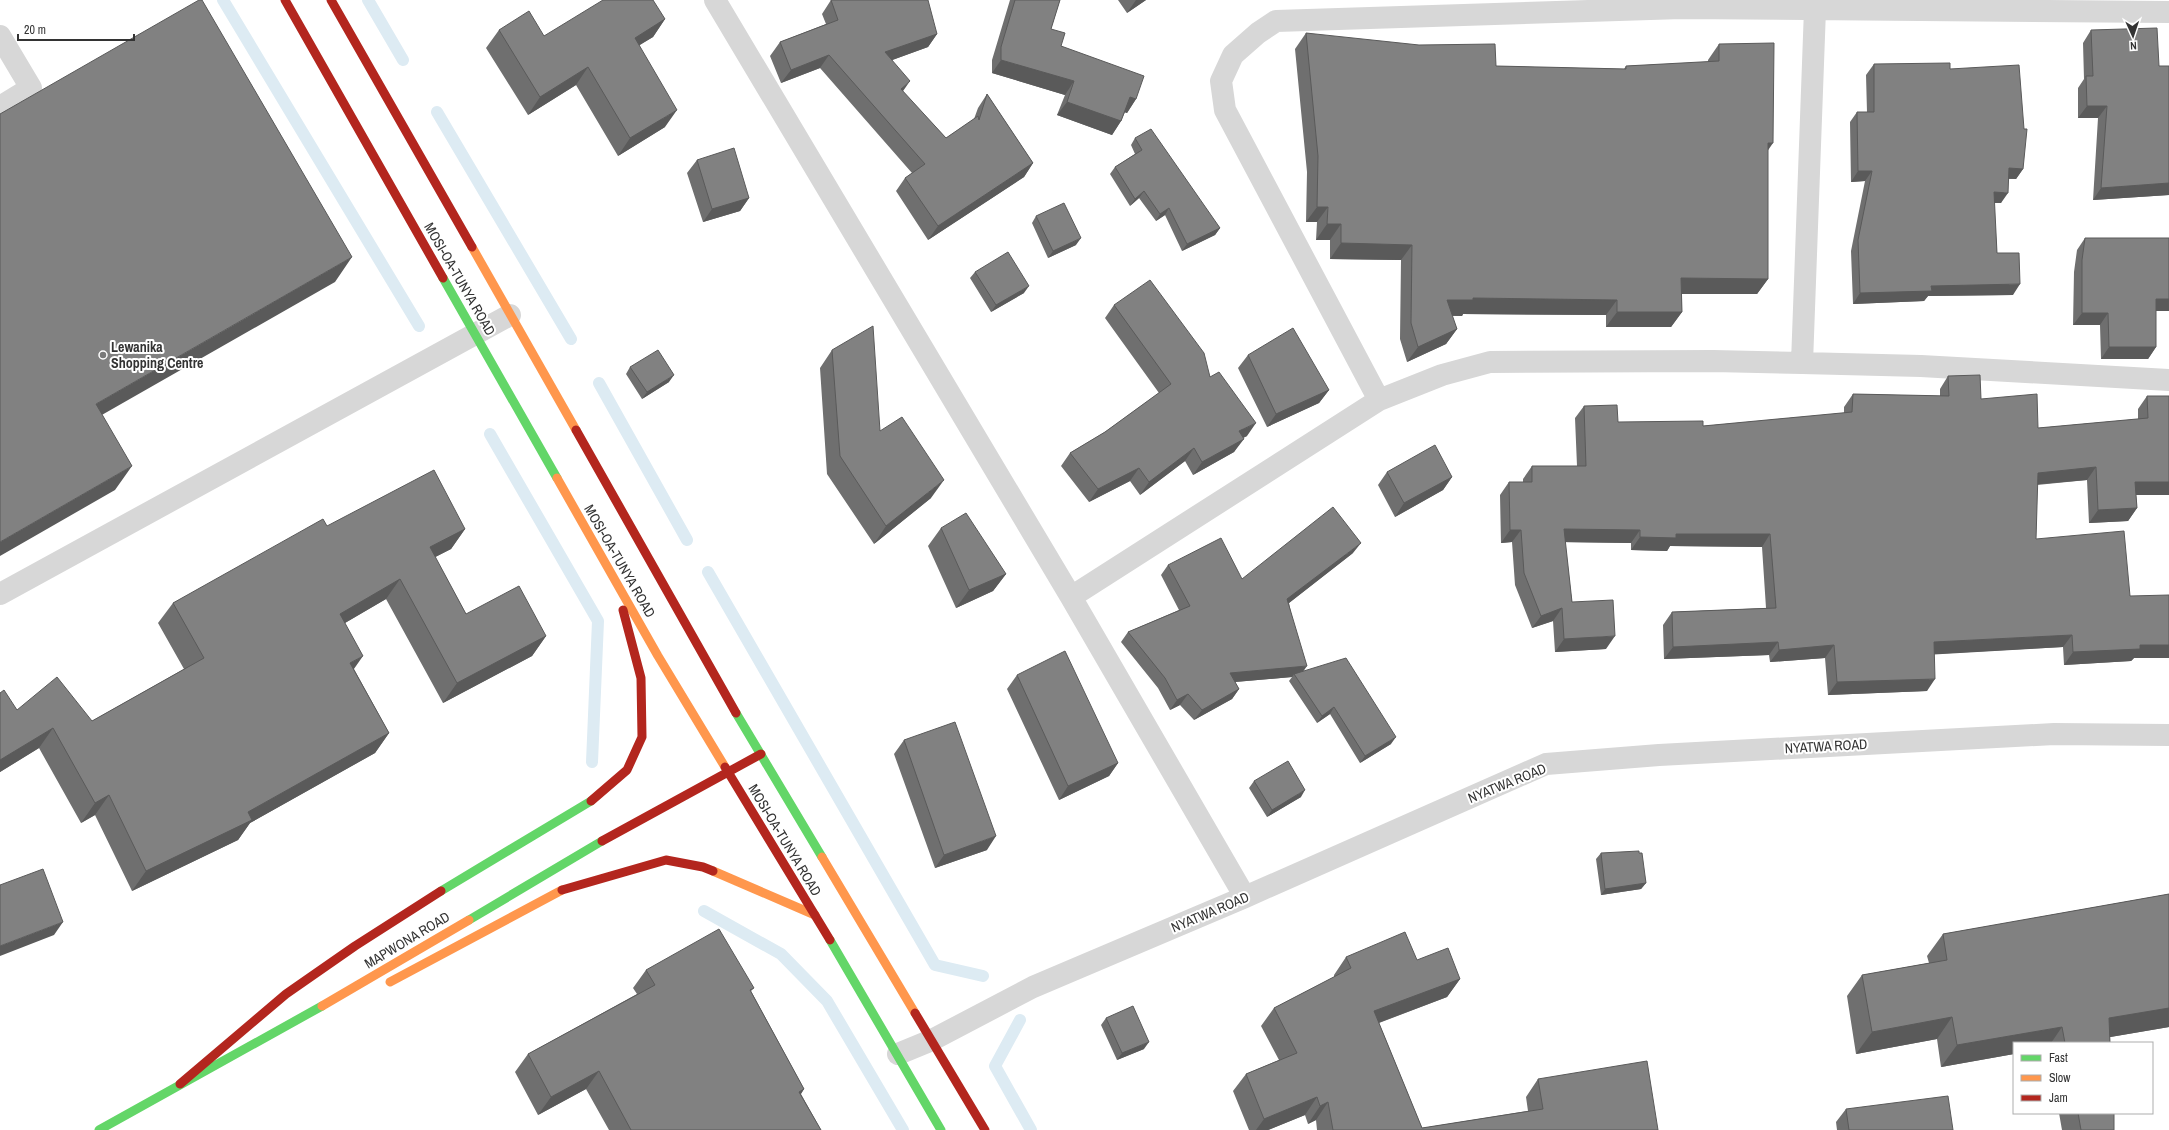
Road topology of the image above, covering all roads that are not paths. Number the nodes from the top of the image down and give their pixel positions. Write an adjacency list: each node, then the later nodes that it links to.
1 (285, 0): 9 (main road, MOSI-OA-TUNYA ROAD)
2 (331, 0): 8 (main road, MOSI-OA-TUNYA ROAD)
3 (715, 0): 15 (street)
4 (1815, 9): 5 (street); 10 (street); 12 (street)
5 (2169, 12)
6 (0, 36): 7 (street)
7 (0, 107)
8 (510, 315): 9 (street); 17 (main road, MOSI-OA-TUNYA ROAD)
9 (475, 335): 13 (main road, MOSI-OA-TUNYA ROAD); 14 (street)
10 (1802, 363): 11 (street); 12 (street)
11 (2169, 380)
12 (1379, 400): 15 (street)
13 (600, 554): 18 (main road, MOSI-OA-TUNYA ROAD); 26 (main road)
14 (0, 594)
15 (1071, 597): 19 (street)
16 (2169, 735): 19 (street, NYATWA ROAD)
17 (761, 754): 18 (main road, MAPWONA ROAD); 24 (main road, MOSI-OA-TUNYA ROAD)
18 (728, 772): 20 (main road, MOSI-OA-TUNYA ROAD); 23 (main road, MAPWONA ROAD)
19 (1245, 897): 24 (street, NYATWA ROAD)
20 (815, 915): 21 (main road); 25 (main road, MOSI-OA-TUNYA ROAD)
21 (380, 988)
22 (332, 1011): 23 (main road)
23 (273, 1035): 26 (main road, MAPWONA ROAD)
24 (932, 1040): 25 (street, NYATWA ROAD); 29 (main road, MOSI-OA-TUNYA ROAD)
25 (898, 1054): 28 (main road, MOSI-OA-TUNYA ROAD)
26 (180, 1084): 27 (main road, MAPWONA ROAD)
27 (99, 1130)
28 (941, 1130)
29 (985, 1130)

